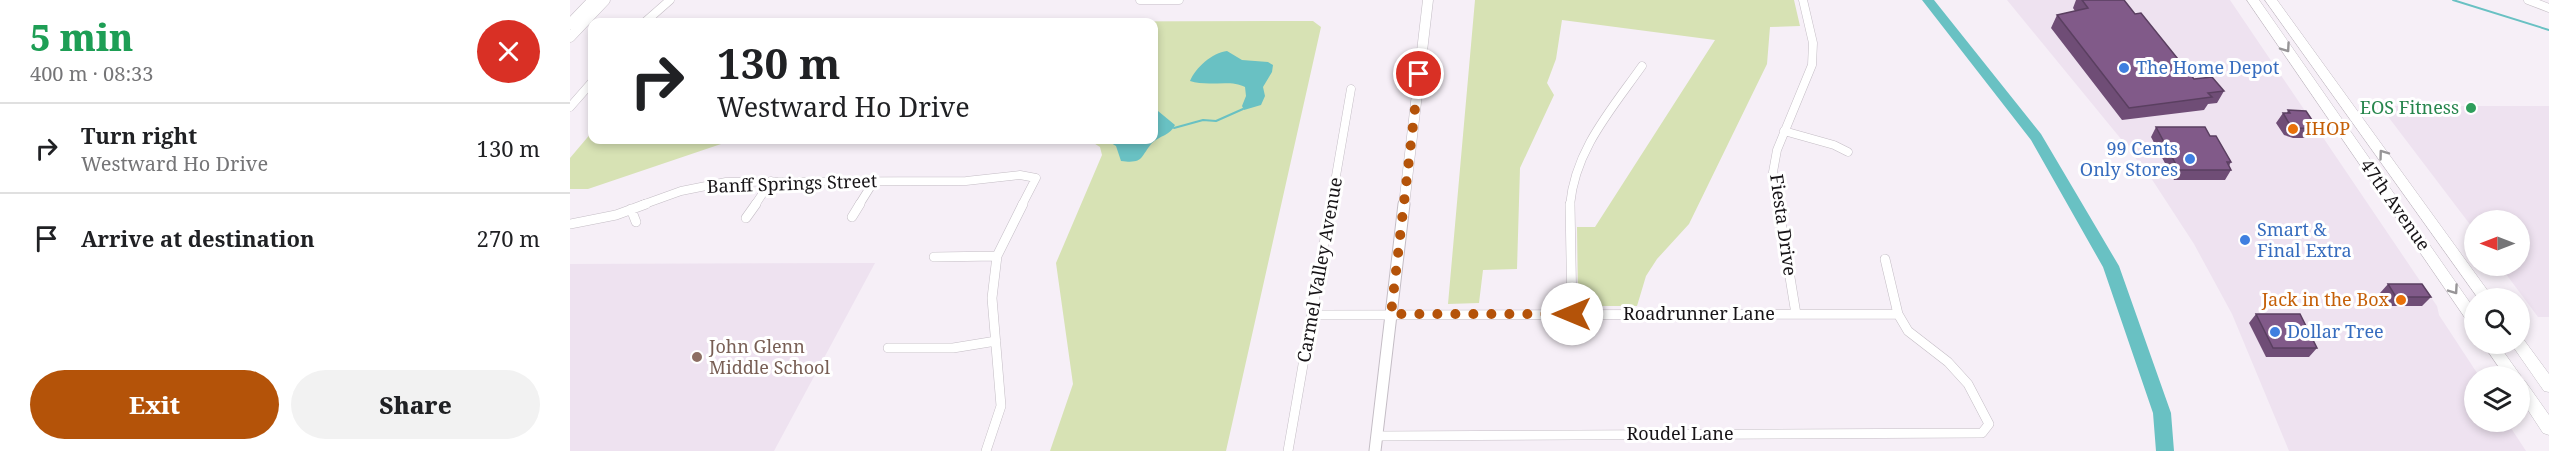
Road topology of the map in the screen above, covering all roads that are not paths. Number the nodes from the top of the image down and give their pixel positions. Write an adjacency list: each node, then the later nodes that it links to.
1 (593, 0): 13 (street)
2 (605, 0): 14 (street)
3 (670, 0): 12 (street)
4 (1140, 0): 5 (street)
5 (1179, 0)
6 (1428, 0): 35 (street)
7 (1803, 0): 19 (street, Fiesta Drive)
8 (2253, 0): 31 (main road, 47th Avenue, one-way to 31)
9 (2271, 0): 32 (main road, 47th Avenue, one-way to 9)
10 (2528, 0): 11 (street)
11 (2549, 8)
12 (649, 18)
13 (570, 24)
14 (570, 37)
15 (1642, 66): 36 (street)
16 (588, 87): 18 (street)
17 (1351, 89): 39 (street, Carmel Valley Avenue)
18 (570, 107)
19 (1784, 131): 20 (street); 37 (street, Fiesta Drive)
20 (1848, 152)
21 (771, 181): 22 (street, Banff Springs Street); 23 (street, Banff Springs Street); 25 (street)
22 (874, 181): 24 (street); 28 (street, Banff Springs Street)
23 (631, 209): 26 (street); 27 (street, Banff Springs Street)
24 (852, 217)
25 (746, 218)
26 (636, 222)
27 (570, 224)
28 (997, 256): 29 (street); 40 (street)
29 (934, 257)
30 (1885, 259): 38 (street)
31 (2432, 259): 32 (main road); 34 (main road, 47th Avenue, one-way to 34)
32 (2459, 261): 33 (main road, 47th Avenue)
33 (2479, 288)
34 (2464, 305)
35 (1391, 314): 36 (street, Roadrunner Lane); 39 (street, Roadrunner Lane); 46 (street)
36 (1572, 314): 37 (street, Roadrunner Lane)
37 (1796, 314): 38 (street, Roadrunner Lane)
38 (1898, 314): 46 (street, Roudel Lane)
39 (1313, 315): 48 (street, Carmel Valley Avenue)
40 (996, 341): 41 (street); 47 (street)
41 (888, 348)
42 (2526, 354): 43 (main road)
43 (2549, 386)
44 (2530, 400): 45 (main road)
45 (2549, 428)
46 (1377, 435): 49 (street)
47 (986, 451)
48 (1288, 451)
49 (1375, 451)

